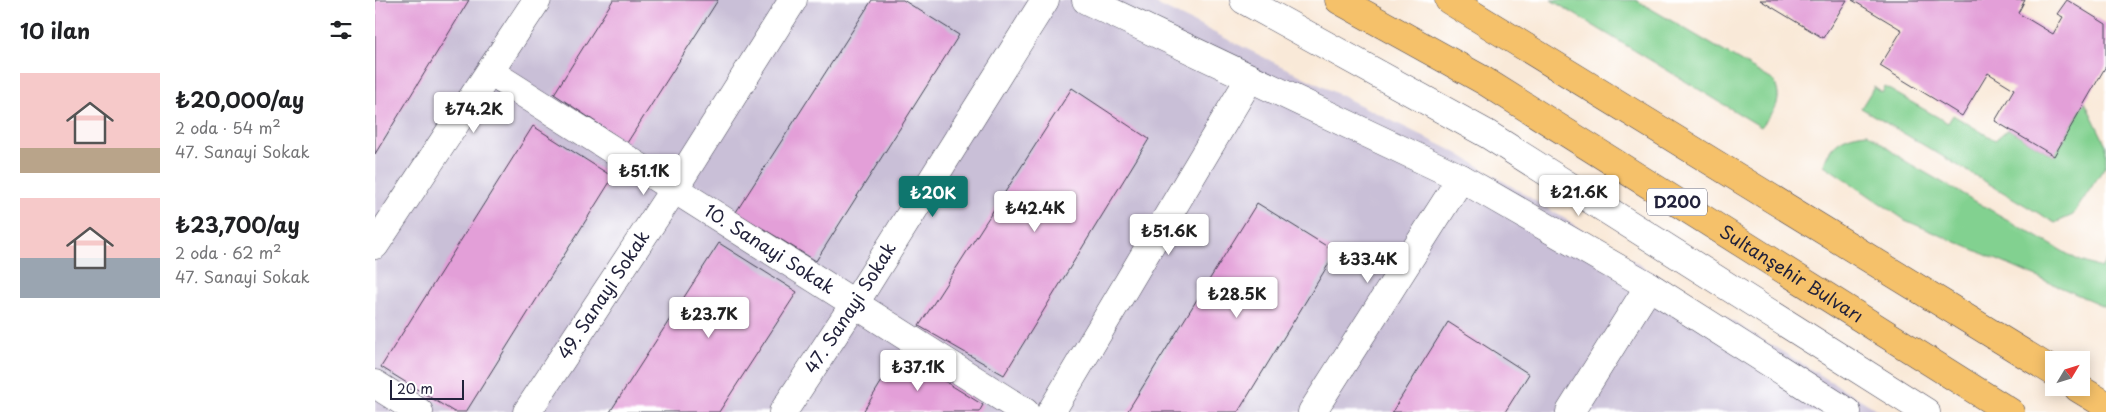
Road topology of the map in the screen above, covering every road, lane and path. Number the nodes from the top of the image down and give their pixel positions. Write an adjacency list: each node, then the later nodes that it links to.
1 (537, 0): 8 (street)
2 (793, 0): 11 (street, 49. Sanayi Sokak)
3 (1045, 0): 14 (street, 47. Sanayi Sokak)
4 (1087, 0): 9 (street)
5 (1244, 0): 27 (street)
6 (1339, 0): 28 (highway, Sultanşehir Bulvarı / D200)
7 (1449, 0): 15 (highway, D200)
8 (490, 72): 11 (street, 10. Sanayi Sokak); 12 (street)
9 (1250, 78): 10 (street); 23 (street)
10 (1461, 178): 13 (street); 24 (street)
11 (674, 189): 14 (street, 10. Sanayi Sokak); 20 (street, 49. Sanayi Sokak)
12 (375, 245)
13 (1649, 286): 25 (street); 26 (street)
14 (855, 304): 21 (street, 47. Sanayi Sokak); 22 (street, 10. Sanayi Sokak)
15 (2045, 366)
16 (375, 384): 19 (street)
17 (2090, 395): 18 (highway)
18 (2106, 405)
19 (419, 412)
20 (527, 412)
21 (783, 412)
22 (1025, 412)
23 (1051, 412)
24 (1312, 412)
25 (1570, 412)
26 (1847, 412)
27 (1926, 412)
28 (2010, 412)

